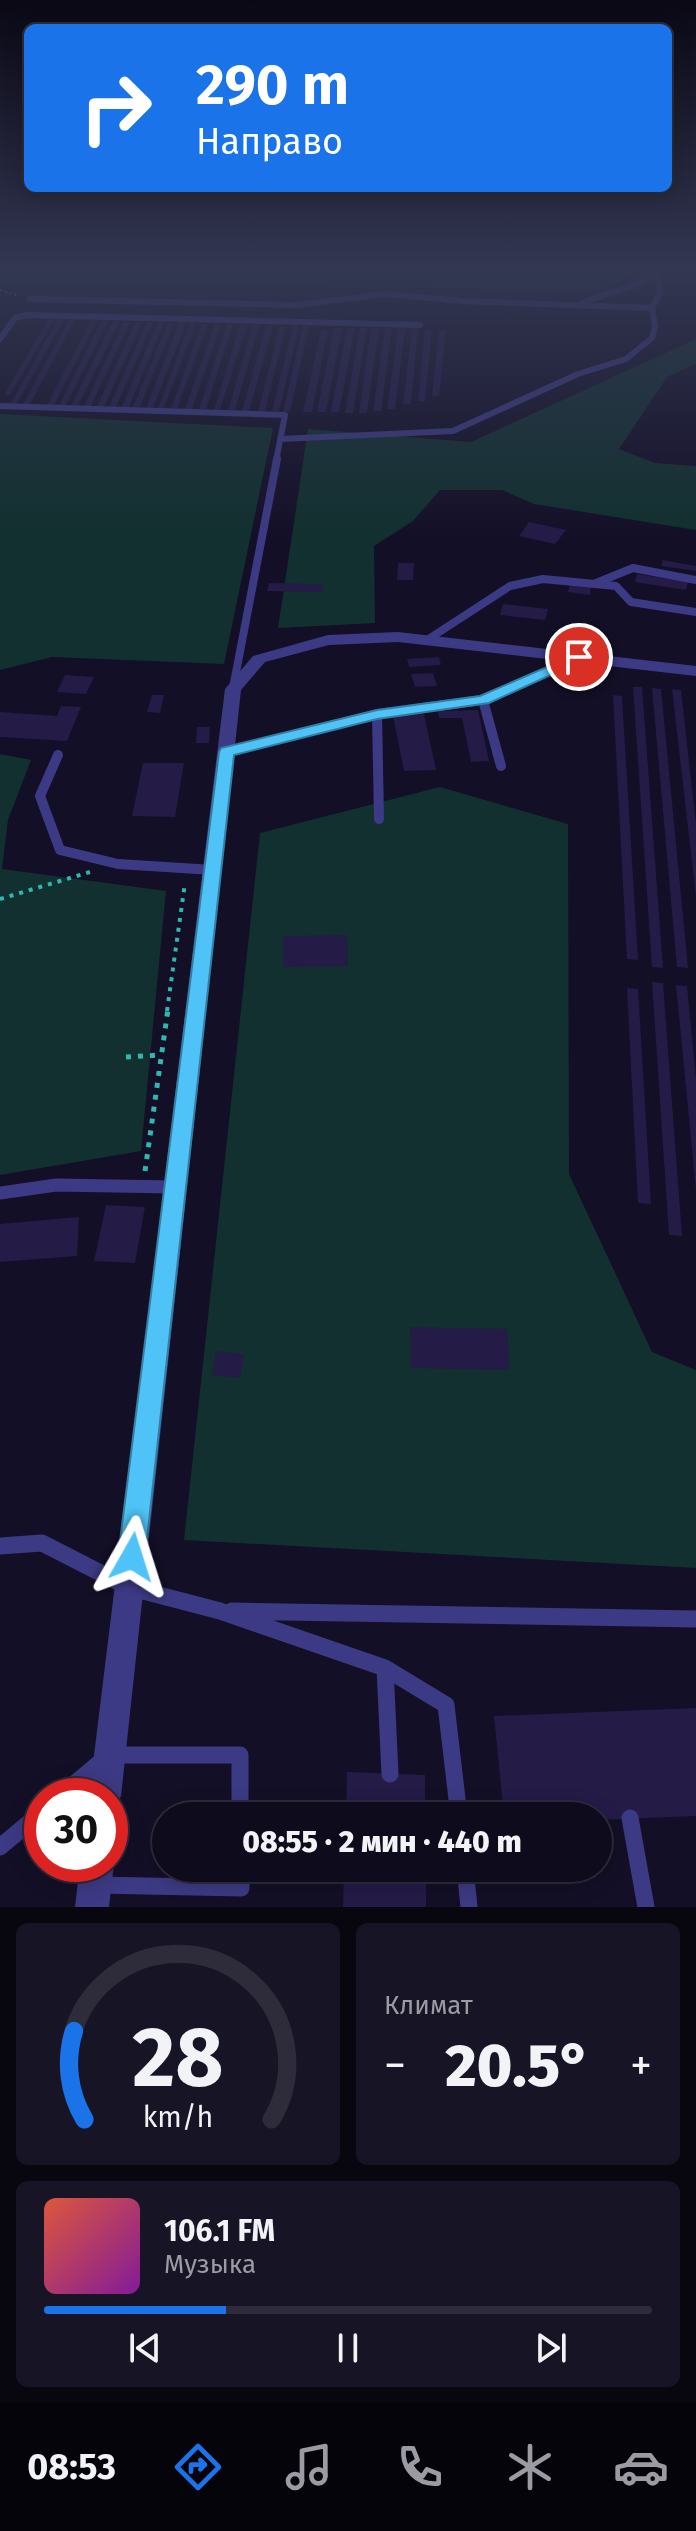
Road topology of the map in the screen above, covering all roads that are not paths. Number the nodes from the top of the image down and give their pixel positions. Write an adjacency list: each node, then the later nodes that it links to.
1 (623, 360): 3 (lane)
2 (0, 406): 3 (lane)
3 (280, 439): 10 (lane)
4 (696, 580): 5 (lane)
5 (593, 584): 6 (lane); 7 (lane)
6 (696, 612)
7 (427, 640): 8 (street); 10 (street)
8 (579, 657): 9 (street); 11 (lane)
9 (696, 671)
10 (233, 689): 13 (street)
11 (483, 700): 12 (lane); 15 (lane)
12 (377, 714): 13 (lane); 16 (lane)
13 (226, 752): 17 (street)
14 (58, 755): 17 (lane)
15 (501, 766)
16 (379, 819)
17 (213, 870): 18 (street)
18 (174, 1187): 19 (lane); 21 (street)
19 (0, 1193)
20 (0, 1546): 21 (lane)
21 (128, 1587): 22 (lane); 25 (street)
22 (220, 1611): 23 (lane); 24 (lane)
23 (696, 1619)
24 (385, 1668): 26 (lane); 30 (lane)
25 (109, 1755): 27 (lane); 28 (street); 29 (lane)
26 (390, 1774)
27 (82, 1778)
28 (107, 1778)
29 (240, 1802)
30 (457, 1802)
31 (630, 1818): 38 (lane)
32 (24, 1827): 33 (lane)
33 (0, 1847)
34 (241, 1882): 36 (lane)
35 (466, 1882): 37 (lane)
36 (95, 1885)
37 (469, 1907)
38 (646, 1907)

